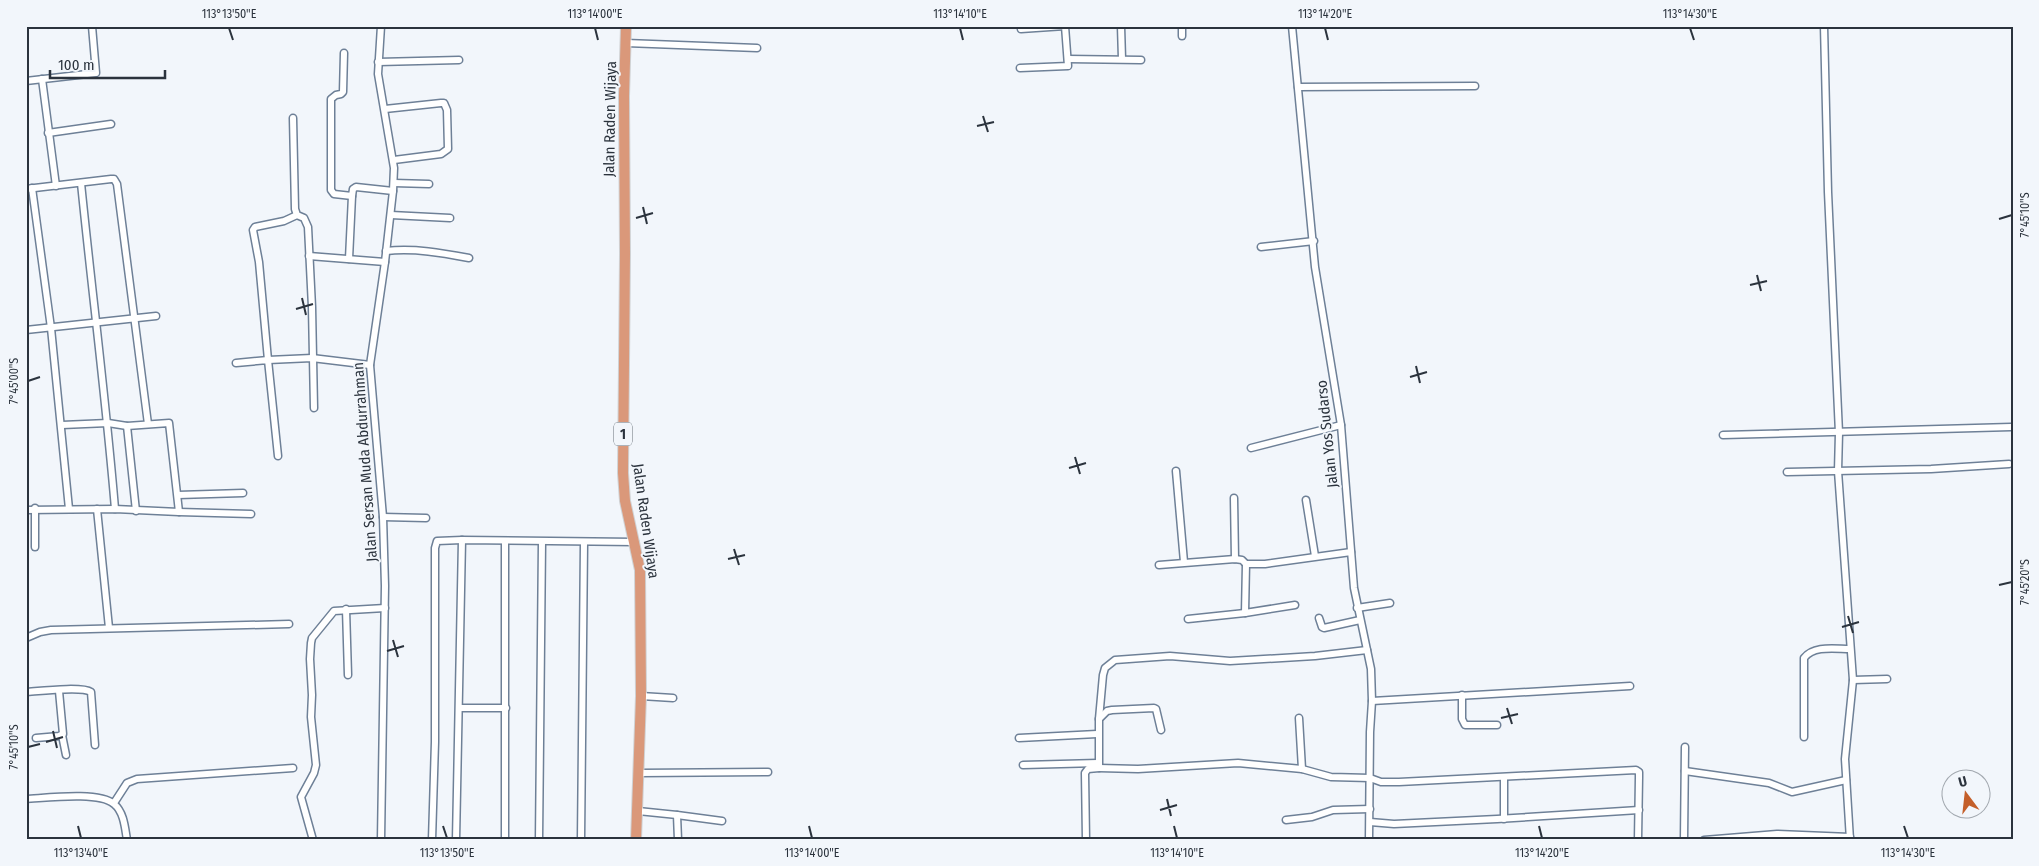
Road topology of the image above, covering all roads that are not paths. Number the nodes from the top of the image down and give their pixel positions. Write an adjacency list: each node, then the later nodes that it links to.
1 (92, 26): 20 (street)
2 (381, 26): 18 (street, Jalan Sersan Muda Abdurrahman)
3 (626, 26): 11 (highway, Jalan Raden Wijaya / 1)
4 (1065, 26): 9 (street); 14 (street)
5 (1121, 26): 15 (street)
6 (1182, 26): 10 (street)
7 (1292, 26): 23 (street, Jalan Yos Sudarso)
8 (1824, 26): 62 (street)
9 (1021, 28)
10 (1182, 36)
11 (626, 43): 12 (street); 88 (highway, Jalan Raden Wijaya / 1)
12 (757, 48)
13 (344, 53): 35 (street)
14 (1068, 59): 15 (street); 19 (street)
15 (1122, 59): 17 (street)
16 (460, 60): 18 (street)
17 (1141, 60)
18 (378, 62): 24 (street, Jalan Sersan Muda Abdurrahman)
19 (1020, 68)
20 (42, 79): 21 (street); 27 (street)
21 (26, 81)
22 (1474, 86): 23 (street)
23 (1298, 87): 39 (street, Jalan Yos Sudarso)
24 (385, 110): 28 (street, Jalan Sersan Muda Abdurrahman); 28 (street)
25 (293, 118): 36 (street)
26 (111, 124): 27 (street)
27 (48, 133): 32 (street)
28 (394, 160): 30 (street, Jalan Sersan Muda Abdurrahman)
29 (81, 183): 32 (street); 47 (street); 48 (street)
30 (394, 183): 31 (street); 34 (street, Jalan Sersan Muda Abdurrahman)
31 (429, 184)
32 (56, 186): 33 (street)
33 (29, 188): 49 (street)
34 (393, 191): 35 (street); 37 (street, Jalan Sersan Muda Abdurrahman)
35 (352, 196): 44 (street)
36 (297, 215): 42 (street); 52 (street)
37 (391, 215): 38 (street); 41 (street, Jalan Sersan Muda Abdurrahman)
38 (450, 218)
39 (1314, 241): 40 (street); 59 (street, Jalan Yos Sudarso)
40 (1260, 247)
41 (386, 251): 43 (street); 45 (street, Jalan Sersan Muda Abdurrahman)
42 (309, 256): 44 (street); 51 (street)
43 (470, 258)
44 (349, 259): 45 (street)
45 (385, 262): 54 (street, Jalan Sersan Muda Abdurrahman)
46 (156, 316): 47 (street)
47 (134, 318): 48 (street); 57 (street)
48 (95, 323): 49 (street); 56 (street)
49 (51, 328): 50 (street); 58 (street)
50 (26, 330)
51 (312, 358): 52 (street); 54 (street); 55 (street)
52 (268, 360): 53 (street); 65 (street)
53 (236, 362)
54 (370, 364): 82 (street, Jalan Sersan Muda Abdurrahman)
55 (314, 408)
56 (108, 423): 58 (street); 60 (street); 77 (street)
57 (148, 424): 60 (street); 71 (street)
58 (62, 425): 75 (street)
59 (1341, 425): 64 (street); 90 (street, Jalan Yos Sudarso)
60 (127, 426): 79 (street)
61 (2011, 427): 62 (street)
62 (1839, 433): 63 (street); 68 (street)
63 (1723, 436)
64 (1251, 448)
65 (278, 456)
66 (2009, 464): 68 (street)
67 (1176, 471): 93 (street)
68 (1838, 471): 69 (street); 108 (street)
69 (1786, 472)
70 (243, 493): 71 (street)
71 (178, 495): 80 (street)
72 (1234, 498): 92 (street)
73 (1306, 500): 91 (street)
74 (35, 508): 75 (street); 78 (street); 89 (street)
75 (69, 509): 76 (street)
76 (97, 509): 77 (street); 106 (street)
77 (116, 509): 79 (street)
78 (26, 510)
79 (136, 511): 80 (street)
80 (180, 512): 81 (street)
81 (251, 514)
82 (383, 517): 83 (street); 98 (street, Jalan Sersan Muda Abdurrahman)
83 (426, 518)
84 (462, 540): 85 (street); 120 (street); 158 (street)
85 (505, 541): 86 (street); 121 (street)
86 (542, 542): 87 (street); 161 (street)
87 (584, 542): 88 (street); 162 (street)
88 (635, 542): 117 (highway, Jalan Raden Wijaya / 1)
89 (35, 547)
90 (1351, 552): 91 (street); 99 (street, Jalan Yos Sudarso)
91 (1315, 556): 94 (street)
92 (1235, 559): 93 (street); 94 (street)
93 (1184, 562): 95 (street)
94 (1246, 564): 101 (street)
95 (1159, 565)
96 (1390, 603): 99 (street)
97 (1296, 605): 101 (street)
98 (385, 608): 100 (street); 157 (street, Jalan Sersan Muda Abdurrahman)
99 (1357, 608): 104 (street, Jalan Yos Sudarso)
100 (346, 609): 110 (street); 156 (street)
101 (1245, 613): 103 (street)
102 (1319, 618): 104 (street)
103 (1188, 619)
104 (1360, 620): 109 (street, Jalan Yos Sudarso)
105 (289, 624): 106 (street)
106 (109, 628): 107 (street)
107 (26, 638)
108 (1850, 649): 112 (street); 128 (street)
109 (1367, 650): 119 (street, Jalan Yos Sudarso); 123 (street)
110 (348, 675)
111 (1887, 679): 112 (street)
112 (1852, 680): 143 (street)
113 (1630, 686): 116 (street)
114 (59, 691): 115 (street); 127 (street); 131 (street)
115 (26, 692)
116 (1462, 695): 119 (street); 124 (street)
117 (641, 696): 118 (street); 140 (highway, Jalan Raden Wijaya / 1)
118 (673, 698)
119 (1372, 702): 141 (street, Jalan Yos Sudarso)
120 (460, 708): 121 (street); 159 (street)
121 (506, 708): 160 (street)
122 (1299, 718): 137 (street)
123 (1098, 719): 125 (street); 126 (street)
124 (1497, 726)
125 (1161, 730)
126 (1098, 734): 130 (street); 135 (street)
127 (62, 735): 129 (street); 133 (street)
128 (1804, 737)
129 (36, 738)
130 (1019, 738)
131 (95, 745)
132 (1685, 747): 139 (street)
133 (66, 754)
134 (1023, 765): 135 (street)
135 (1099, 766): 137 (street); 165 (street)
136 (293, 768): 145 (street)
137 (1302, 769): 141 (street)
138 (768, 772): 140 (street)
139 (1685, 772): 143 (street); 168 (street)
140 (640, 773): 148 (highway, Jalan Raden Wijaya / 1)
141 (1370, 778): 142 (street); 146 (street, Jalan Yos Sudarso)
142 (1501, 778): 147 (street); 150 (street)
143 (1846, 780): 154 (street)
144 (26, 799): 145 (street)
145 (114, 804): 155 (street)
146 (1370, 809): 151 (street); 153 (street, Jalan Yos Sudarso)
147 (1639, 810): 150 (street); 167 (street)
148 (638, 811): 149 (street); 163 (highway, Jalan Raden Wijaya / 1)
149 (677, 815): 152 (street); 164 (street)
150 (1501, 819): 153 (street)
151 (1286, 820)
152 (722, 821)
153 (1370, 822): 166 (street, Jalan Yos Sudarso)
154 (1850, 838): 169 (street)
155 (127, 840)
156 (314, 840)
157 (382, 840)
158 (432, 840)
159 (456, 840)
160 (505, 840)
161 (539, 840)
162 (581, 840)
163 (636, 840)
164 (678, 840)
165 (1086, 840)
166 (1369, 840)
167 (1638, 840)
168 (1684, 840)
169 (1704, 840)

